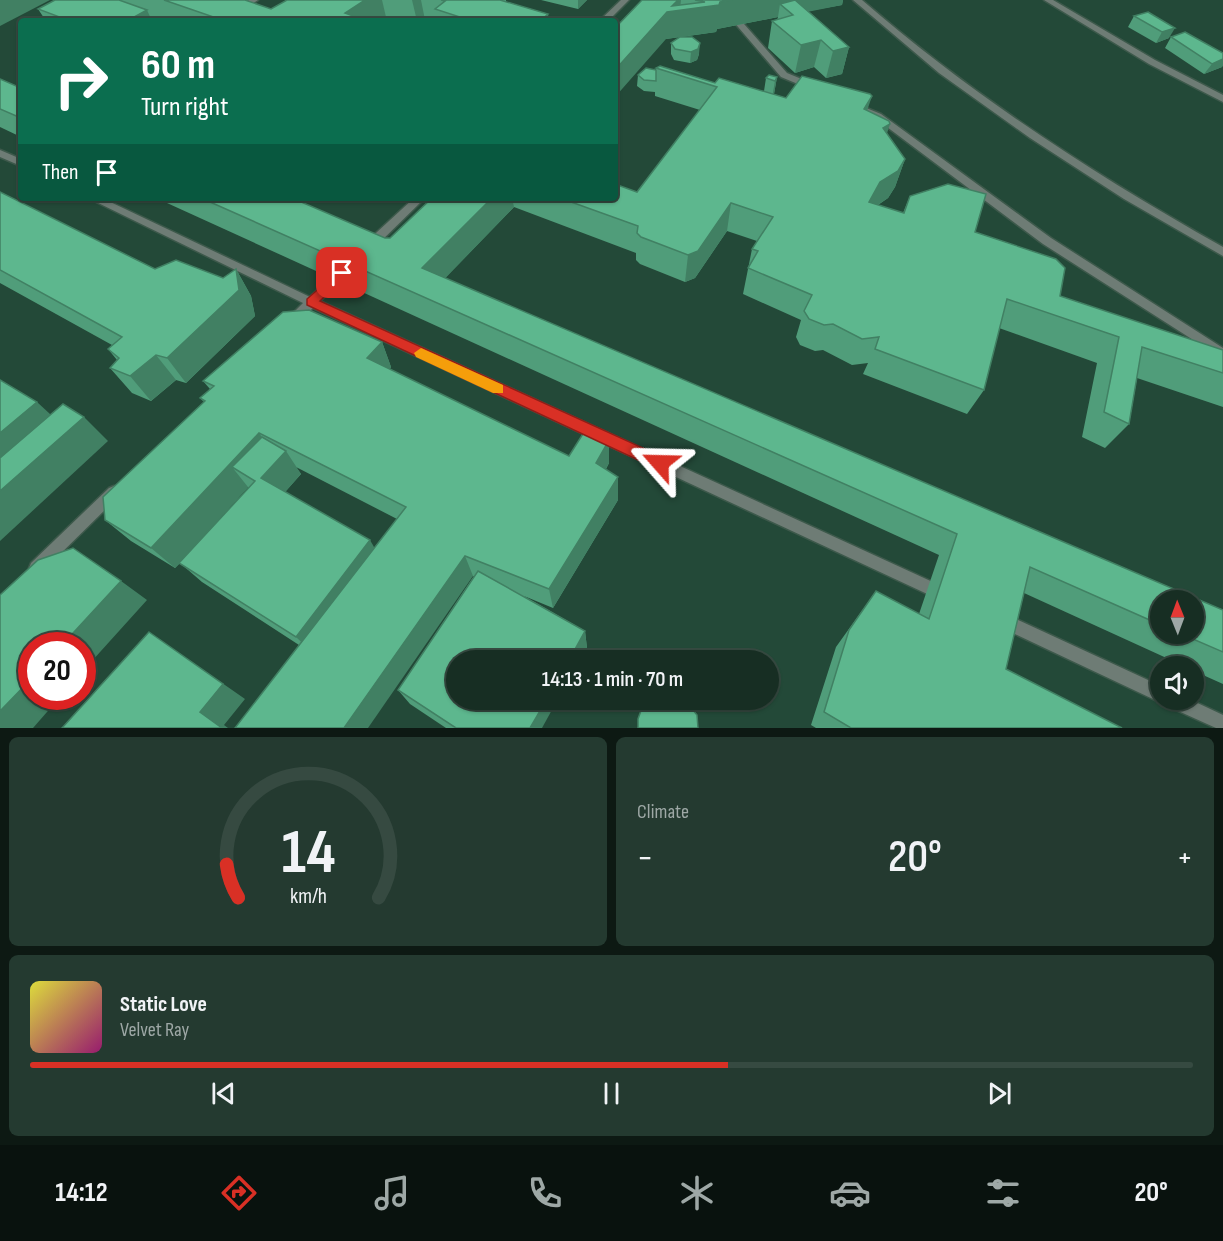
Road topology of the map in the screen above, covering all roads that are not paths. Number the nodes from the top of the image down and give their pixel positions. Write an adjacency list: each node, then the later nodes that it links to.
1 (80, 0): 7 (lane)
2 (254, 0): 8 (lane)
3 (625, 0): 9 (lane)
4 (719, 0): 10 (lane)
5 (857, 0): 17 (lane)
6 (1048, 0): 11 (lane)
7 (47, 18)
8 (225, 18)
9 (606, 18)
10 (826, 93)
11 (1223, 99)
12 (846, 102): 20 (lane)
13 (0, 153): 14 (lane)
14 (18, 162)
15 (99, 201): 18 (lane)
16 (414, 201): 18 (lane)
17 (1223, 252)
18 (311, 302): 19 (lane); 23 (lane)
19 (278, 335)
20 (1223, 354)
21 (126, 481): 22 (lane)
22 (25, 578)
23 (954, 599)
24 (987, 614): 25 (lane)
25 (1150, 689)
26 (1195, 710): 27 (lane)
27 (1223, 723)

